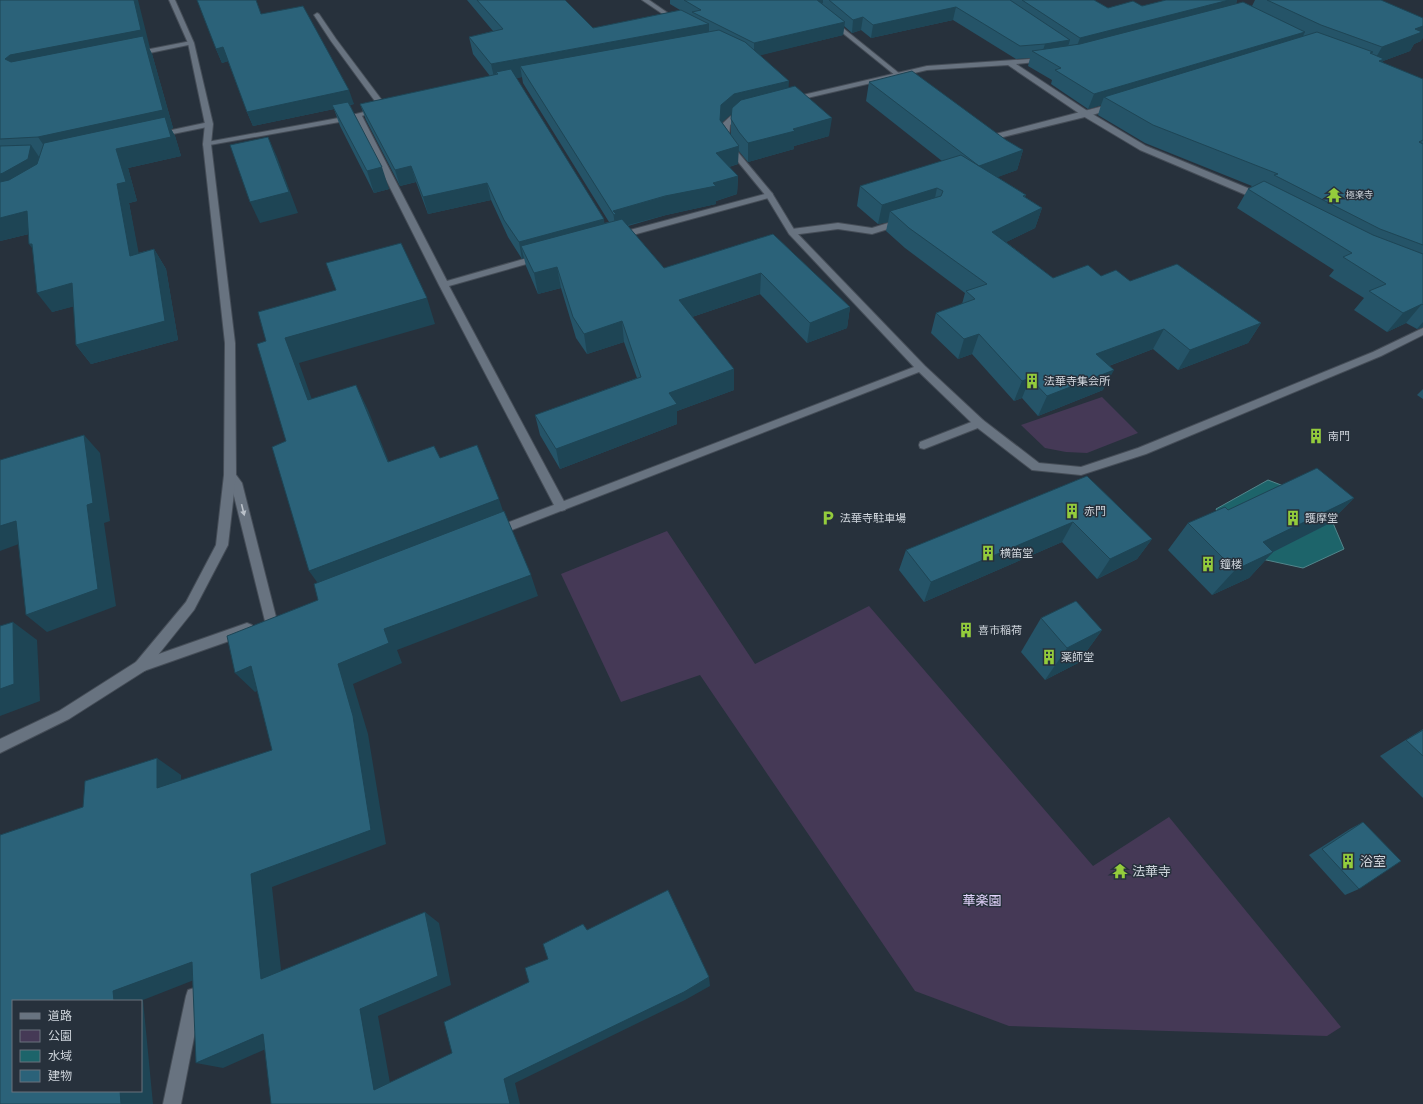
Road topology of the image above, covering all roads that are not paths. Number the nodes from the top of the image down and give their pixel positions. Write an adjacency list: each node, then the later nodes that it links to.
1 (172, 0): 6 (street)
2 (645, 0): 5 (street)
3 (317, 15): 15 (street)
4 (826, 17): 10 (street)
5 (686, 26)
6 (191, 43): 7 (street); 16 (street)
7 (129, 56)
8 (1054, 58): 9 (street)
9 (1010, 63): 10 (street); 14 (street)
10 (898, 75): 11 (street)
11 (783, 102)
12 (1123, 103): 14 (street)
13 (754, 110): 20 (street)
14 (1086, 114): 18 (street); 21 (street)
15 (358, 116): 19 (street); 26 (street)
16 (209, 124): 17 (street); 19 (street)
17 (148, 137)
18 (995, 137)
19 (207, 144): 31 (street)
20 (769, 195): 23 (street); 24 (street)
21 (1268, 202)
22 (910, 219): 24 (street)
23 (608, 231)
24 (792, 232): 28 (street)
25 (551, 254): 26 (street)
26 (444, 284): 32 (street)
27 (1423, 331): 29 (street)
28 (921, 368): 29 (street); 32 (street)
29 (979, 423): 30 (street)
30 (924, 445)
31 (230, 474): 35 (street, one-way to 35); 36 (street)
32 (561, 507): 33 (street)
33 (487, 536)
34 (284, 616): 35 (street)
35 (271, 621): 36 (street)
36 (141, 666): 37 (street)
37 (0, 746)
38 (194, 996): 39 (street)
39 (172, 1104)

